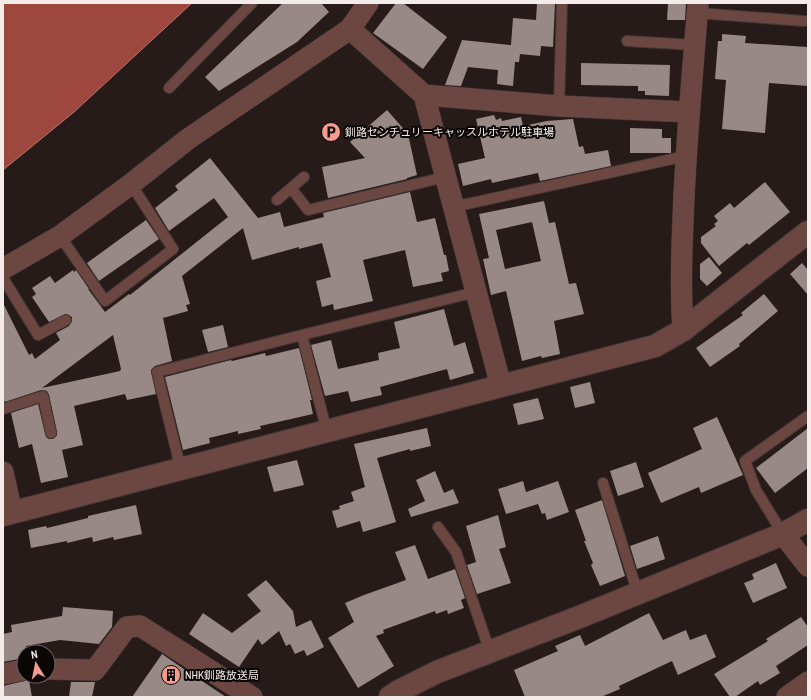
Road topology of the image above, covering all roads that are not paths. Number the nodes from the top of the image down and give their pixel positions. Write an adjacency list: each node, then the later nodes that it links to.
1 (252, 3): 9 (lane)
2 (368, 3): 6 (street)
3 (562, 3): 11 (lane)
4 (698, 8): 5 (lane); 8 (street)
5 (804, 21)
6 (350, 29): 10 (street); 16 (street)
7 (627, 41): 8 (lane)
8 (694, 45): 12 (street)
9 (169, 88)
10 (424, 95): 11 (street); 15 (street)
11 (559, 106): 12 (street)
12 (689, 112): 13 (street)
13 (686, 156): 19 (lane); 26 (street)
14 (304, 177): 17 (lane)
15 (445, 177): 17 (lane); 19 (street)
16 (131, 184): 21 (street); 21 (lane)
17 (290, 188): 18 (lane)
18 (277, 200)
19 (453, 207): 24 (street)
20 (808, 232): 26 (street)
21 (60, 236): 22 (street)
22 (3, 269)
23 (3, 278): 25 (lane)
24 (476, 292): 27 (lane); 28 (street)
25 (66, 320)
26 (683, 330): 28 (street)
27 (302, 334): 31 (lane); 33 (lane)
28 (501, 386): 31 (street)
29 (3, 410): 32 (lane)
30 (808, 416): 39 (lane)
31 (328, 432): 33 (street)
32 (51, 433)
33 (181, 470): 36 (street)
34 (3, 472): 36 (street)
35 (604, 483): 41 (lane)
36 (8, 514)
37 (808, 520): 39 (street)
38 (438, 527): 42 (lane)
39 (782, 534): 40 (street); 41 (street)
40 (808, 566)
41 (638, 594): 42 (street)
42 (490, 652): 48 (street)
43 (56, 669): 47 (street)
44 (16, 672): 45 (street)
45 (3, 674)
46 (808, 682): 49 (street)
47 (252, 697)
48 (390, 697)
49 (787, 697)

